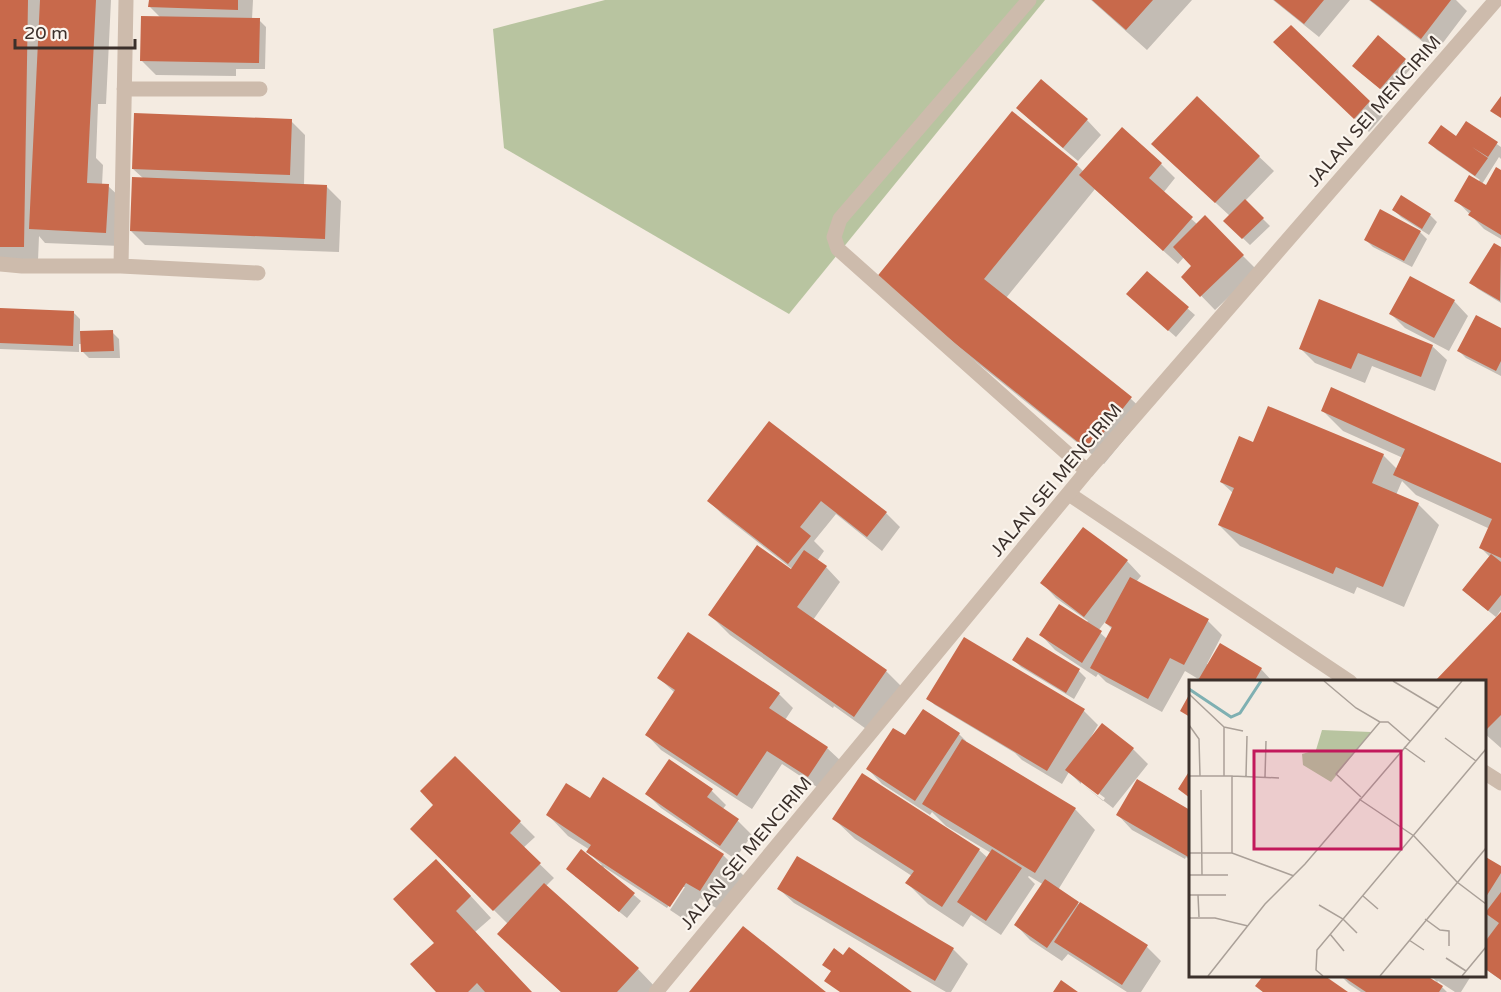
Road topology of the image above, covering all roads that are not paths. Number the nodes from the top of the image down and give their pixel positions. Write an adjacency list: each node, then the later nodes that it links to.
1 (126, 0): 4 (street)
2 (1029, 0): 9 (street)
3 (1496, 0): 9 (street, JALAN SEI MENCIRIM)
4 (124, 89): 5 (street); 7 (street)
5 (260, 89)
6 (0, 264): 7 (street)
7 (121, 266): 8 (street)
8 (258, 273)
9 (1087, 471): 10 (street, JALAN SEI MENCIRIM)
10 (1070, 494): 11 (street); 14 (street, JALAN SEI MENCIRIM)
11 (1349, 680)
12 (1486, 773): 13 (street)
13 (1501, 783)
14 (656, 992)

